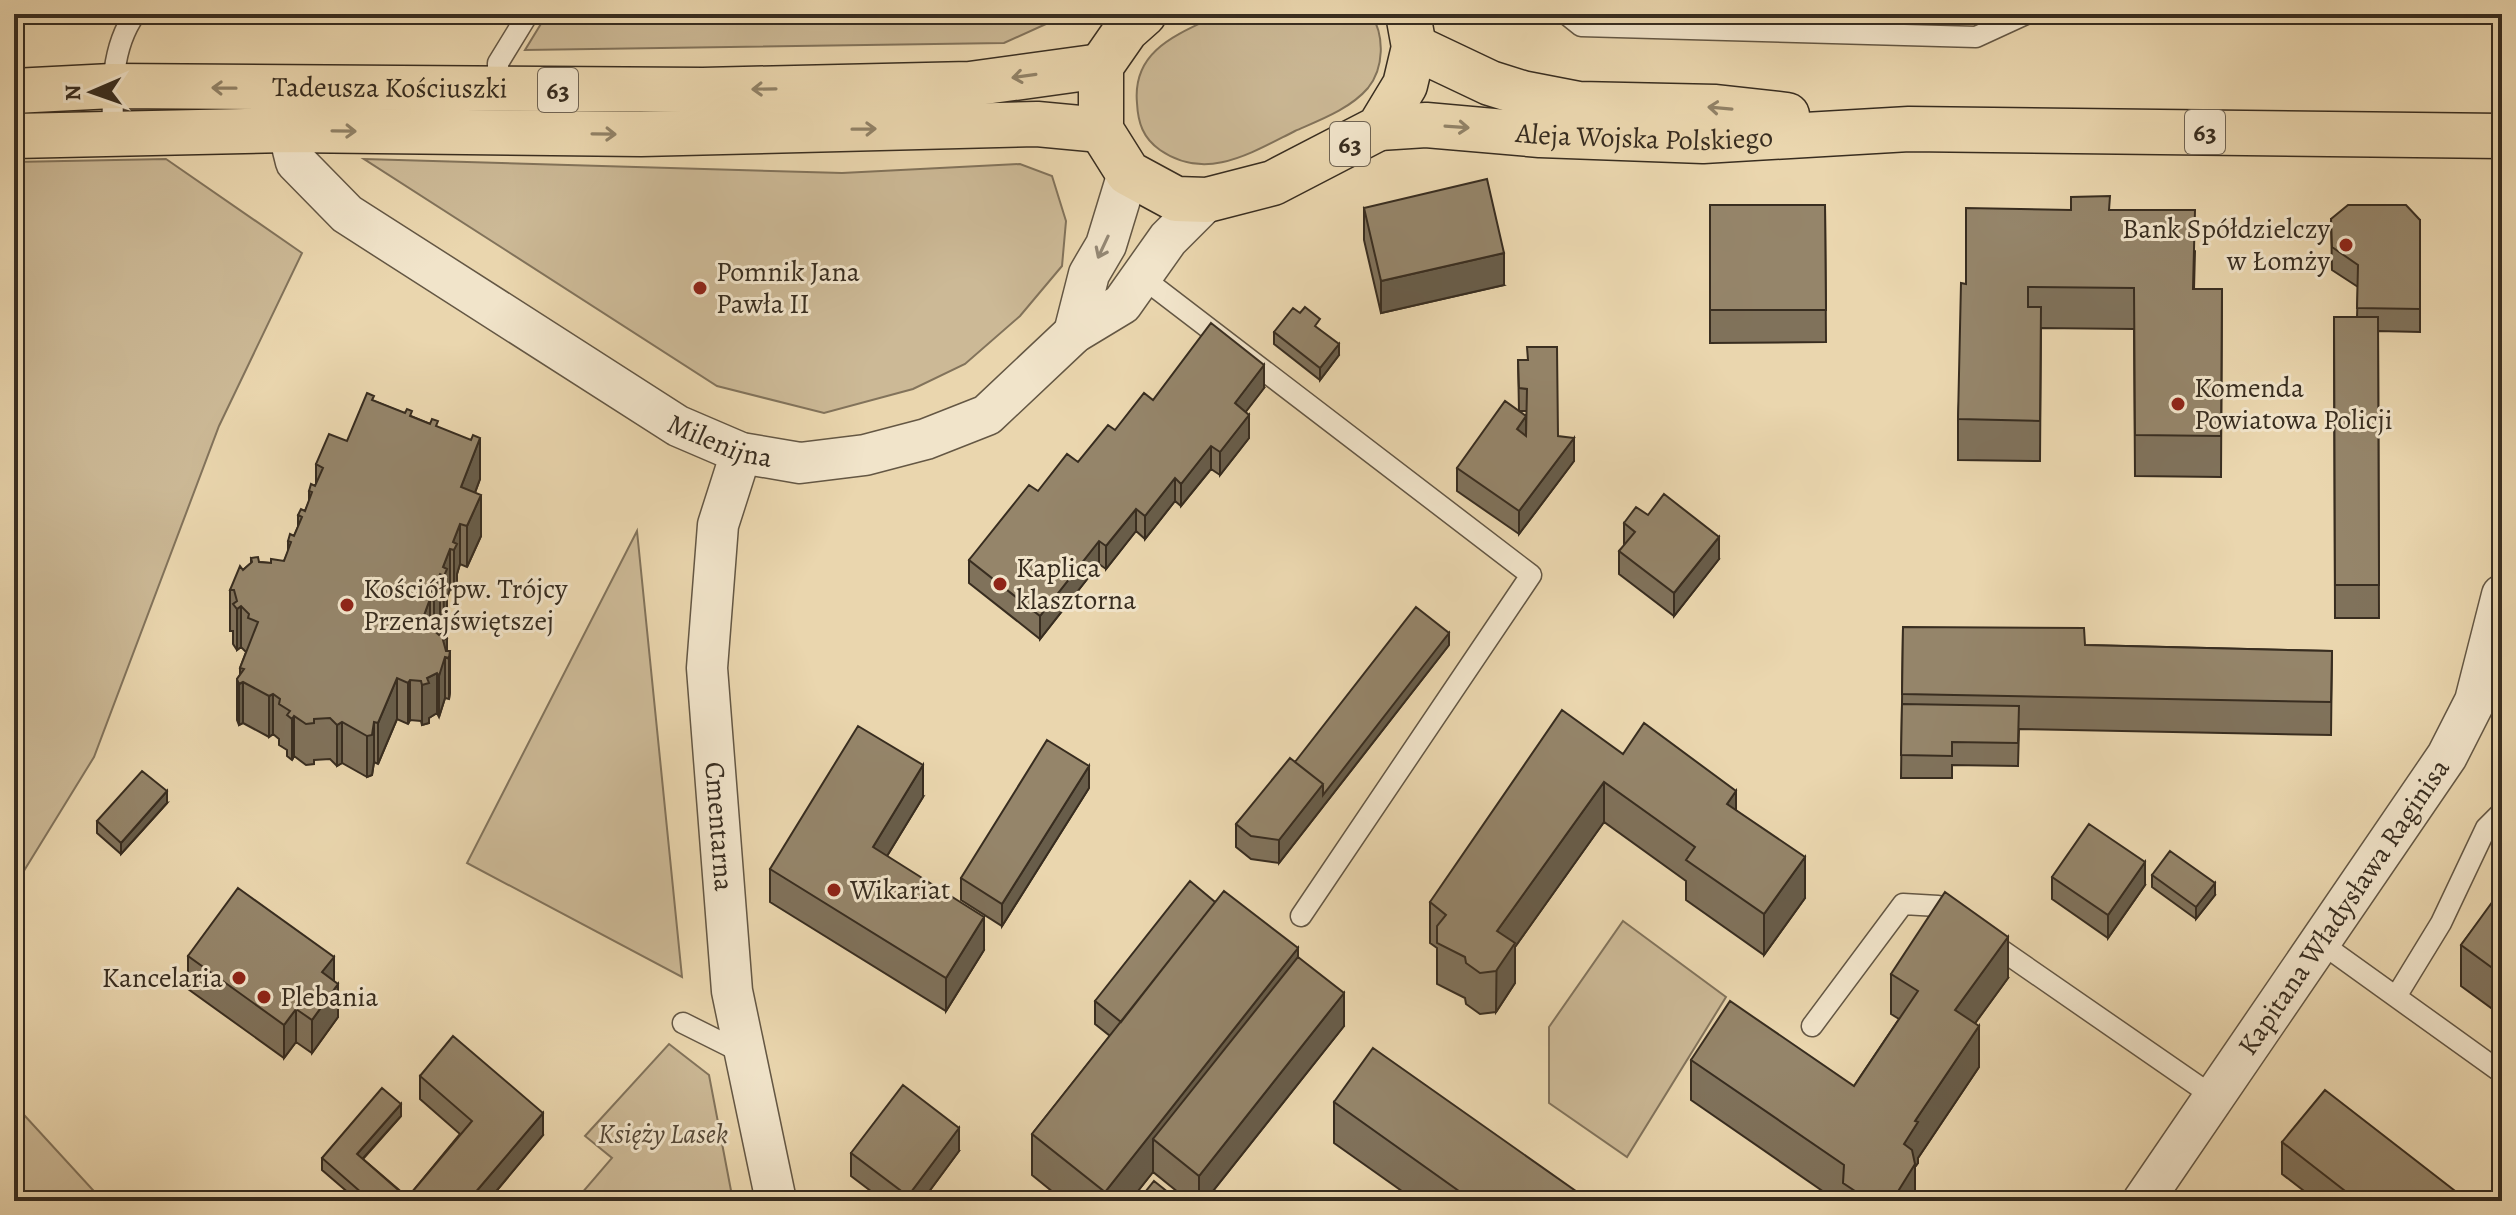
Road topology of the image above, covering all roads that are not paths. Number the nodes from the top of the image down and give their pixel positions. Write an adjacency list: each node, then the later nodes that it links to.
1 (135, 14): 8 (lane)
2 (528, 14): 9 (lane)
3 (1144, 14): 7 (main road)
4 (1566, 14): 5 (lane)
5 (2026, 14)
6 (1411, 30): 12 (main road, 63); 13 (main road, Aleja Wojska Polskiego / 63, one-way to 6)
7 (1101, 66): 9 (main road, Tadeusza Kościuszki / 63, one-way to 9); 14 (main road)
8 (112, 86): 10 (main road, Tadeusza Kościuszki / 63); 11 (main road, Tadeusza Kościuszki / 63, one-way to 8); 15 (lane)
9 (498, 90): 11 (main road, Tadeusza Kościuszki / 63); 16 (lane)
10 (14, 91)
11 (287, 109): 15 (main road, Tadeusza Kościuszki / 63); 16 (main road, Tadeusza Kościuszki / 63, one-way to 16); 23 (street, Milenijna)
12 (1379, 128): 13 (main road, Aleja Wojska Polskiego / 63, one-way to 13); 20 (main road, 63)
13 (1909, 129): 18 (main road, Aleja Wojska Polskiego / 63)
14 (1101, 130): 16 (main road, Tadeusza Kościuszki / 63, one-way to 14); 19 (main road, 63)
15 (113, 132): 17 (main road, Tadeusza Kościuszki / 63)
16 (498, 133)
17 (14, 136)
18 (2502, 136)
19 (1128, 173): 20 (main road, 63); 22 (street, one-way to 22)
20 (1207, 200): 21 (street, Milenijna)
21 (1143, 278): 22 (street, Milenijna); 26 (lane)
22 (1074, 333): 23 (street, Milenijna)
23 (741, 453): 31 (street, Cmentarna)
24 (2502, 595): 27 (street, Kapitana Władysława Raginisa)
25 (2502, 812): 28 (lane)
26 (1301, 916)
27 (2321, 943): 28 (lane); 33 (street, Kapitana Władysława Raginisa)
28 (2397, 995): 32 (lane)
29 (683, 1023): 31 (lane)
30 (1812, 1026): 33 (lane)
31 (745, 1054): 35 (street, Cmentarna)
32 (2502, 1073)
33 (2214, 1097): 34 (street, Kapitana Władysława Raginisa)
34 (2145, 1200)
35 (776, 1201)

